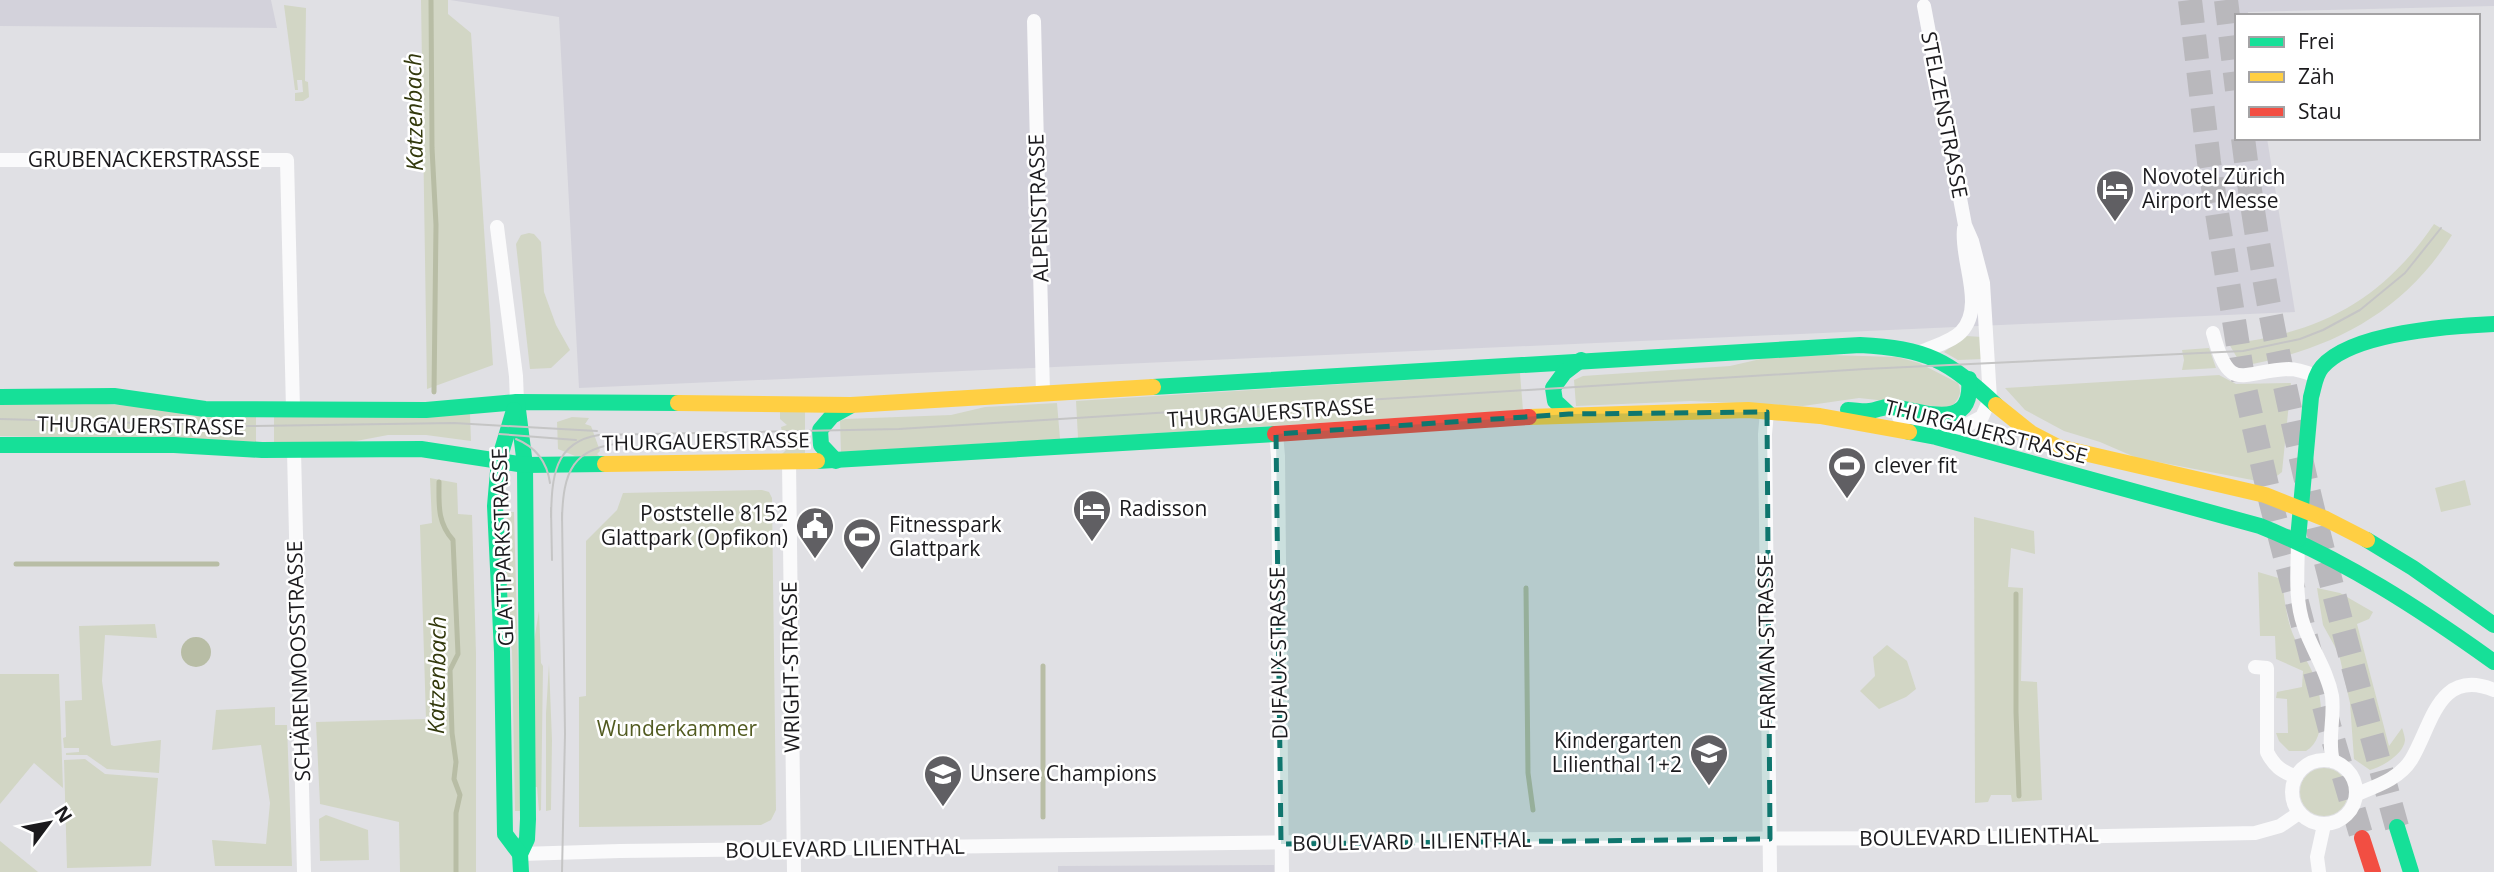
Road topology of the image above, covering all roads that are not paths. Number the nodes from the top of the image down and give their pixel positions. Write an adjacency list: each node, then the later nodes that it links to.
1 (1924, 6): 4 (street, STELZENSTRASSE)
2 (1034, 22): 12 (street, ALPENSTRASSE)
3 (0, 160): 17 (street, GRUBENACKERSTRASSE)
4 (1965, 225): 8 (street, STELZENSTRASSE); 14 (street, STELZENSTRASSE)
5 (497, 228): 15 (street)
6 (2494, 324): 10 (main road)
7 (2213, 333): 10 (street)
8 (1921, 352): 9 (main road, THURGAUERSTRASSE); 11 (main road, THURGAUERSTRASSE)
9 (1581, 360): 12 (main road, THURGAUERSTRASSE); 20 (main road)
10 (2316, 376): 29 (main road)
11 (1969, 379): 14 (main road, THURGAUERSTRASSE); 18 (main road)
12 (1043, 394): 16 (main road, THURGAUERSTRASSE)
13 (0, 397): 17 (main road, THURGAUERSTRASSE)
14 (1990, 399): 18 (street, THURGAUERSTRASSE); 29 (main road, THURGAUERSTRASSE)
15 (517, 402): 16 (main road, THURGAUERSTRASSE); 17 (main road, THURGAUERSTRASSE); 25 (main road, GLATTPARKSTRASSE); 28 (main road, GLATTPARKSTRASSE)
16 (851, 405): 27 (main road)
17 (293, 409)
18 (1870, 411): 21 (main road)
19 (1767, 412): 20 (main road, THURGAUERSTRASSE); 21 (main road, THURGAUERSTRASSE); 42 (street, FARMAN-STRASSE)
20 (1569, 414): 22 (main road, THURGAUERSTRASSE)
21 (1820, 416): 30 (main road, THURGAUERSTRASSE)
22 (1276, 434): 27 (main road, THURGAUERSTRASSE); 43 (street, DUFAUX-STRASSE)
23 (0, 445): 24 (main road, THURGAUERSTRASSE)
24 (295, 450): 25 (main road, THURGAUERSTRASSE); 46 (street, SCHÄRENMOOSSTRASSE)
25 (499, 460): 28 (main road, THURGAUERSTRASSE); 45 (main road, GLATTPARKSTRASSE)
26 (789, 461): 27 (main road, THURGAUERSTRASSE); 28 (main road, THURGAUERSTRASSE); 44 (street, WRIGHT-STRASSE)
27 (836, 461)
28 (525, 465): 45 (main road, GLATTPARKSTRASSE)
29 (2301, 508): 30 (main road); 31 (main road, THURGAUERSTRASSE)
30 (2298, 540): 32 (main road, THURGAUERSTRASSE); 35 (street)
31 (2494, 625)
32 (2494, 662)
33 (2255, 667): 36 (street)
34 (2494, 690): 37 (street)
35 (2333, 761): 36 (street); 37 (street)
36 (2295, 776): 38 (street)
37 (2357, 794): 39 (street)
38 (2299, 813): 39 (street); 42 (street, BOULEVARD LILIENTHAL)
39 (2324, 825): 51 (street)
40 (2397, 827): 53 (main road)
41 (2362, 838): 52 (main road)
42 (1770, 839): 43 (street, BOULEVARD LILIENTHAL); 50 (street, FARMAN-STRASSE)
43 (1281, 844): 44 (street, BOULEVARD LILIENTHAL); 49 (street, DUFAUX-STRASSE)
44 (793, 850): 45 (street, BOULEVARD LILIENTHAL); 48 (street, WRIGHT-STRASSE)
45 (520, 854): 47 (main road, GLATTPARKSTRASSE)
46 (304, 872)
47 (521, 872)
48 (794, 872)
49 (1282, 872)
50 (1770, 872)
51 (2319, 872)
52 (2373, 872)
53 (2411, 872)

